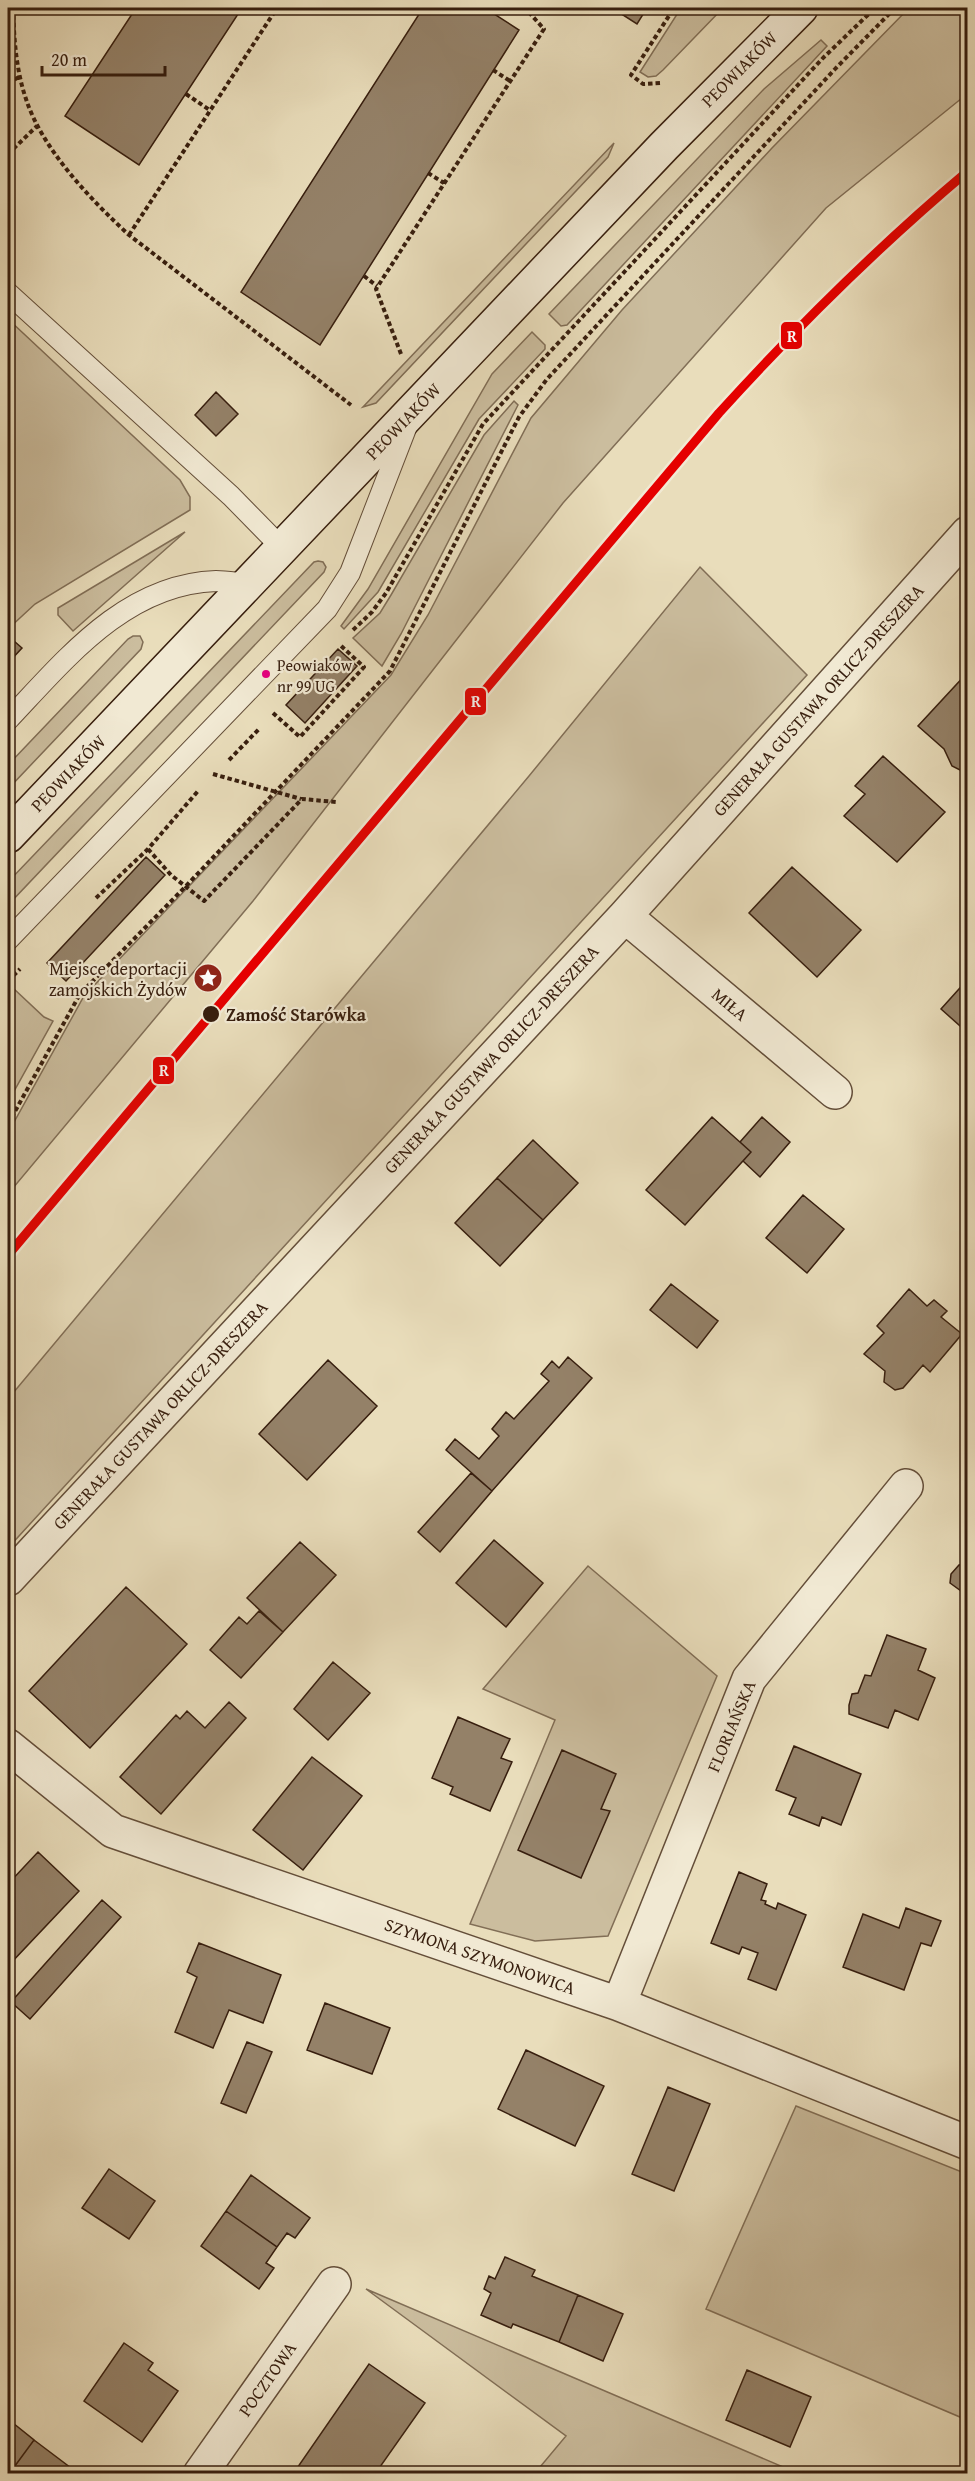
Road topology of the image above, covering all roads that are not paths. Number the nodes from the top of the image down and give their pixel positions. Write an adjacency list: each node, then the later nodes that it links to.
1 (801, 8): 3 (street, PEOWIAKÓW)
2 (8, 293): 5 (lane)
3 (413, 411): 5 (street, PEOWIAKÓW); 10 (lane)
4 (968, 533): 9 (street, GENERAŁA GUSTAWA ORLICZ-DRESZERA)
5 (282, 548): 6 (street, PEOWIAKÓW)
6 (248, 584): 7 (lane); 8 (street, PEOWIAKÓW)
7 (8, 720)
8 (8, 836)
9 (625, 916): 11 (street, MIŁA); 13 (street, GENERAŁA GUSTAWA ORLICZ-DRESZERA)
10 (8, 940)
11 (836, 1092)
12 (906, 1486): 15 (street, FLORIAŃSKA)
13 (8, 1579)
14 (8, 1746): 15 (street, SZYMONA SZYMONOWICA)
15 (619, 2004): 16 (street, SZYMONA SZYMONOWICA)
16 (968, 2143)
17 (334, 2284): 18 (street, POCZTOWA)
18 (200, 2474)

